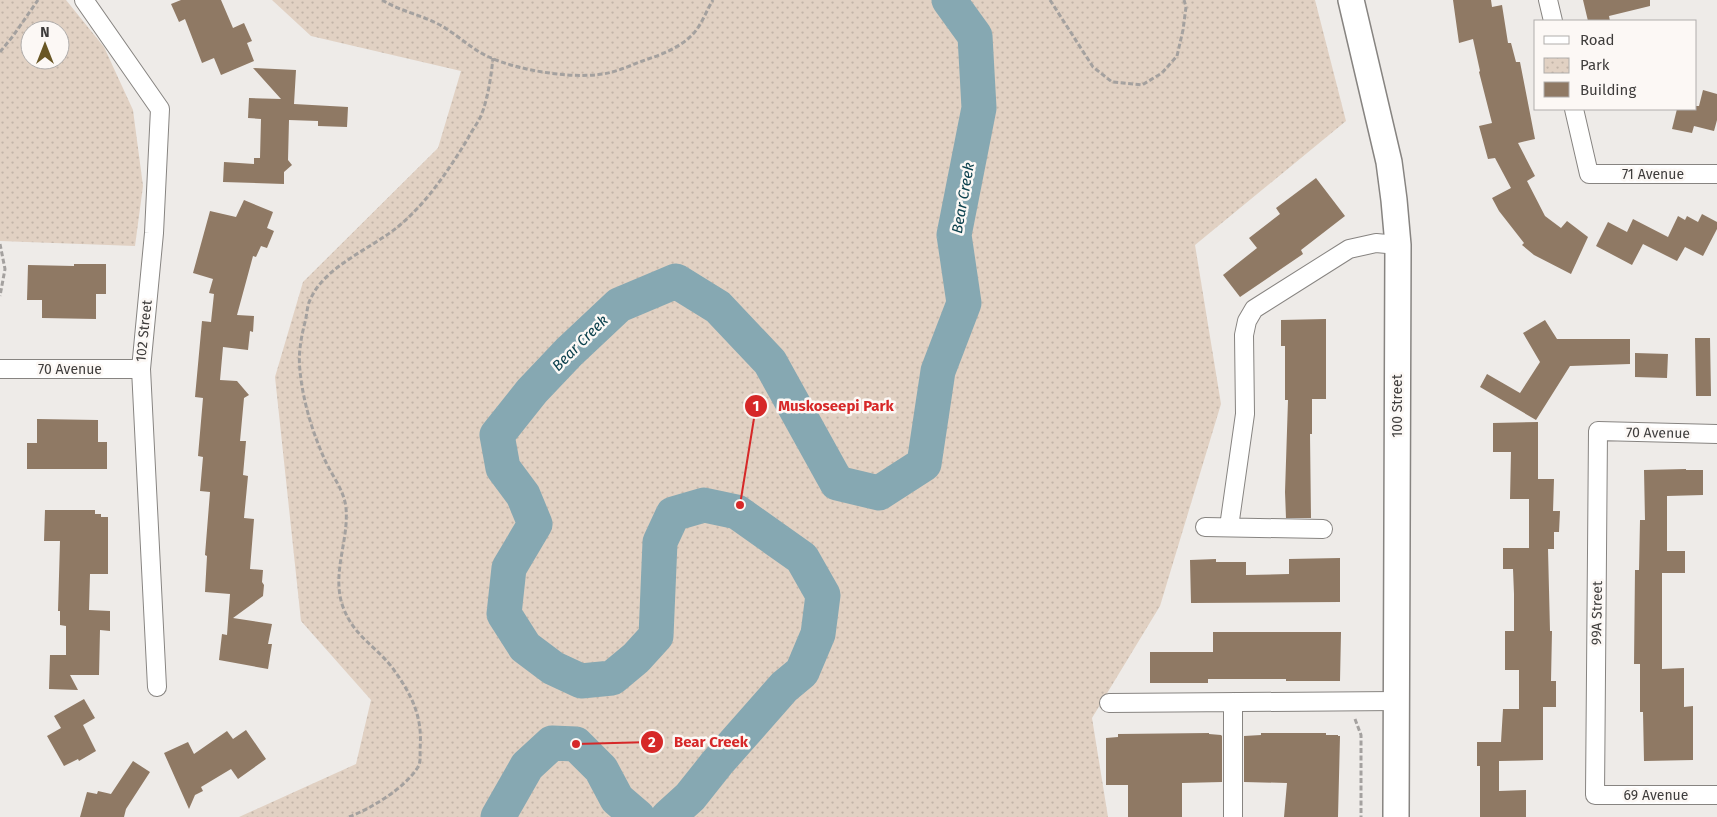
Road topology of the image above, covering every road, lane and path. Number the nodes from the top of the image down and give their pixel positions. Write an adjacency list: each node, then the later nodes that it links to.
1 (38, 0): 10 (path)
2 (84, 0): 18 (street, 102 Street)
3 (382, 0): 11 (path)
4 (713, 0): 11 (path)
5 (1050, 0): 6 (path)
6 (1184, 0)
7 (1351, 0): 15 (main road, 100 Street)
8 (1548, 0): 9 (street)
9 (1553, 20)
10 (0, 52)
11 (493, 58): 31 (path)
12 (1574, 110): 13 (street, 71 Avenue)
13 (1717, 174)
14 (0, 244): 16 (path)
15 (1398, 245): 22 (street); 25 (main road, 100 Street)
16 (0, 296)
17 (0, 369): 18 (street, 70 Avenue)
18 (140, 369): 24 (street, 102 Street)
19 (1598, 431): 20 (street, 70 Avenue); 29 (street, 99A Street)
20 (1717, 434)
21 (1205, 527): 22 (street)
22 (1229, 527): 23 (street)
23 (1323, 529)
24 (157, 687)
25 (1396, 701): 27 (street); 34 (main road, 100 Street)
26 (1233, 702): 27 (street); 28 (street); 32 (street)
27 (1338, 702): 33 (path)
28 (1108, 703)
29 (1595, 795): 30 (street, 69 Avenue)
30 (1717, 795)
31 (349, 817)
32 (1233, 817)
33 (1361, 817)
34 (1396, 817)

